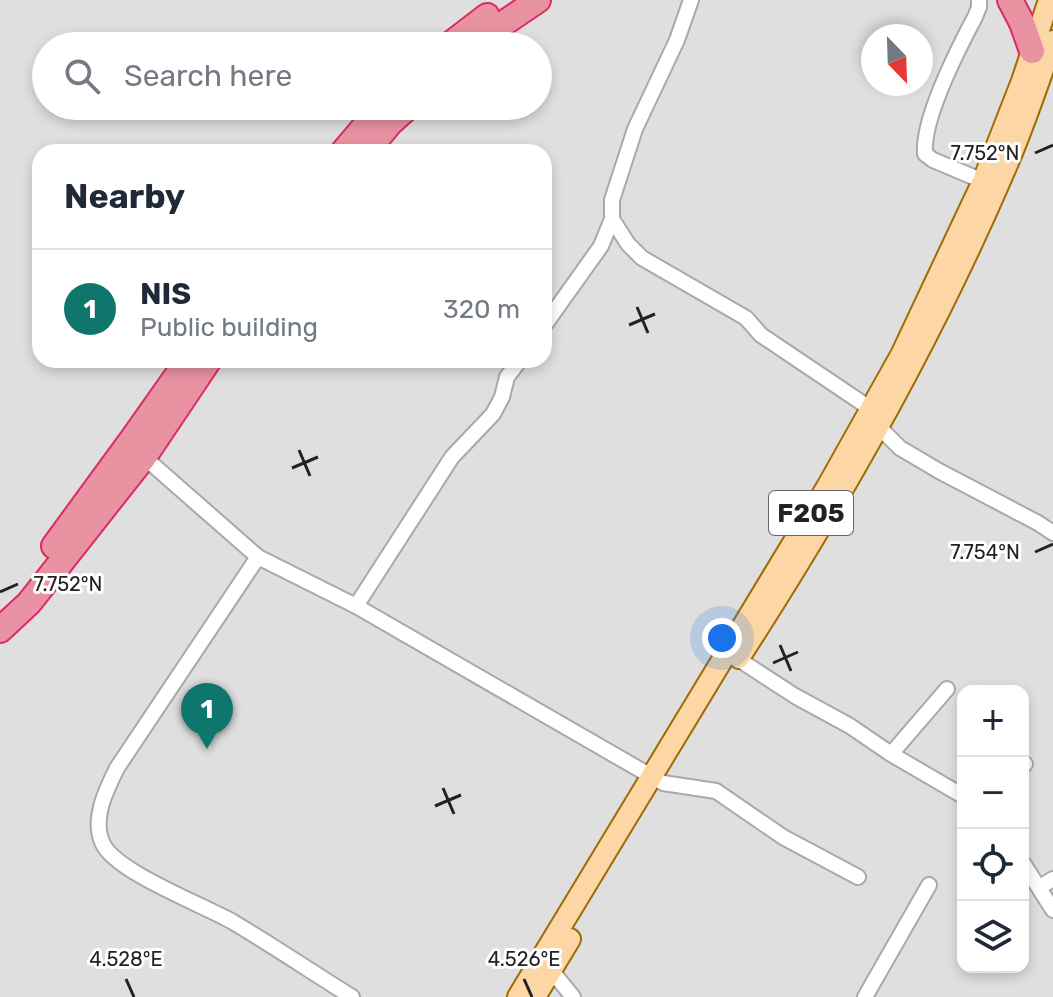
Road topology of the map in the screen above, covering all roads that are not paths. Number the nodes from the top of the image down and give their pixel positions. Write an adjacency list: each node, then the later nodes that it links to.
1 (508, 0): 7 (highway)
2 (538, 0): 8 (highway)
3 (691, 0): 15 (street)
4 (979, 0): 14 (street)
5 (1010, 0): 9 (highway)
6 (1049, 0): 9 (main road, F205)
7 (466, 32)
8 (491, 32)
9 (1045, 60): 14 (main road, F205); 22 (main road, F205)
10 (370, 120): 12 (highway)
11 (393, 120): 13 (highway)
12 (350, 144)
13 (373, 144)
14 (983, 181): 22 (main road, F205)
15 (612, 219): 16 (street); 17 (street)
16 (628, 244): 17 (street); 22 (street)
17 (601, 246): 18 (street)
18 (552, 315)
19 (182, 368): 27 (highway)
20 (204, 368): 23 (highway)
21 (514, 368): 26 (street)
22 (875, 418): 24 (street); 29 (main road, F205); 32 (main road, F205)
23 (144, 457): 25 (street); 28 (highway)
24 (1053, 533)
25 (258, 557): 26 (street); 41 (street)
26 (356, 606): 32 (street)
27 (0, 609)
28 (0, 630)
29 (738, 659): 31 (street); 32 (main road, F205)
30 (947, 689): 31 (street)
31 (891, 754): 33 (street)
32 (657, 780): 35 (street); 40 (main road, F205); 42 (main road, F205)
33 (957, 792)
34 (1029, 872): 38 (street)
35 (858, 877)
36 (1053, 879): 38 (street)
37 (929, 885): 45 (street)
38 (1039, 888): 39 (street)
39 (1053, 910)
40 (551, 970): 43 (main road, F205); 44 (street)
41 (352, 997)
42 (518, 997)
43 (535, 997)
44 (573, 997)
45 (865, 997)

